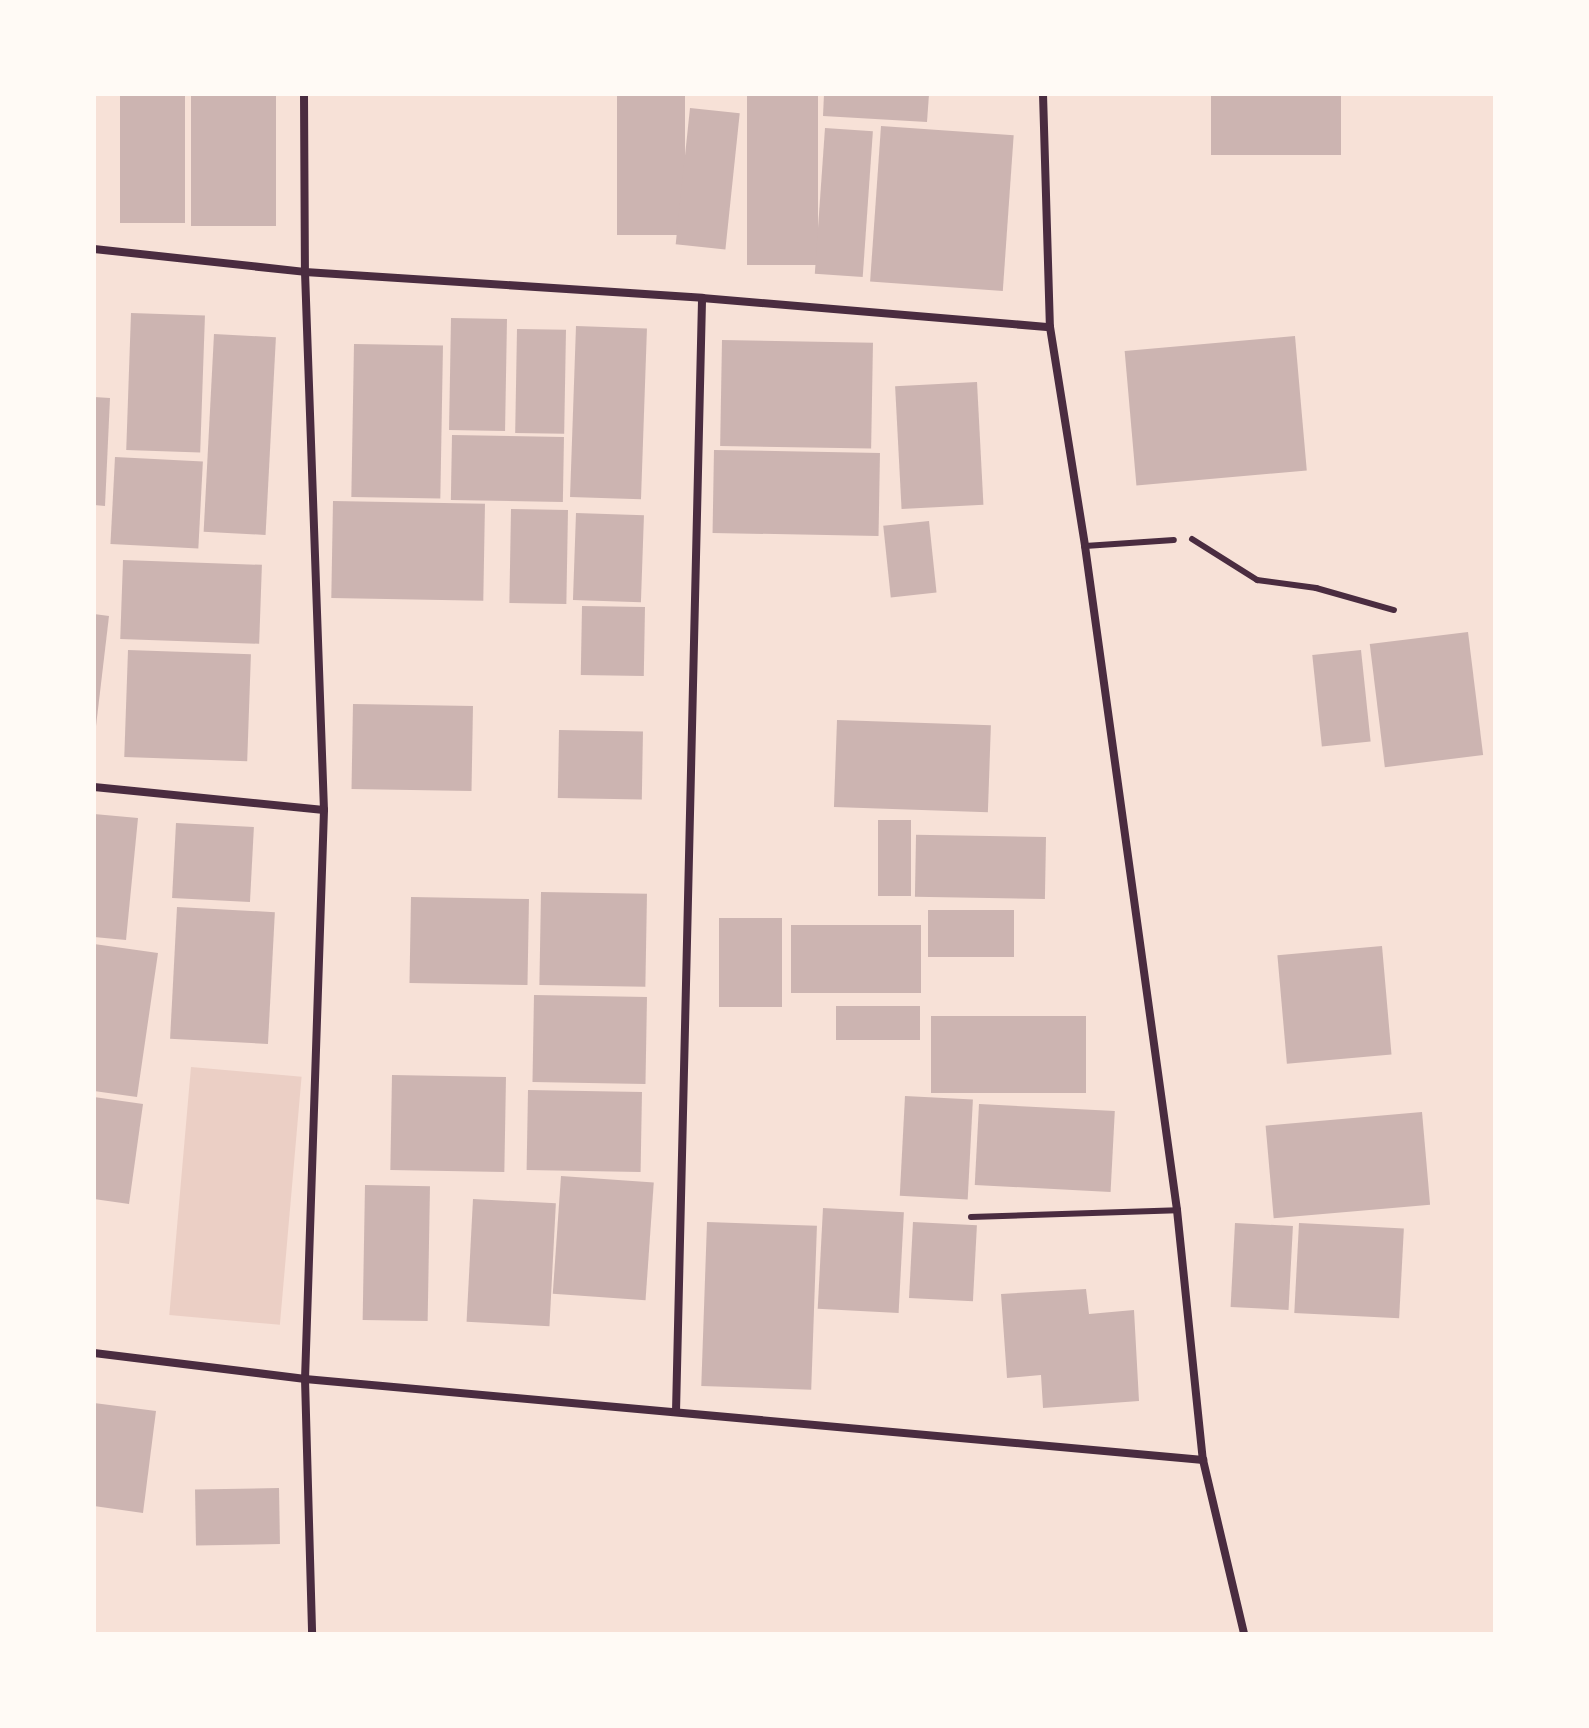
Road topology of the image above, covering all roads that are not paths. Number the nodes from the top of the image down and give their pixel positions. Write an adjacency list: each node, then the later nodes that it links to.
1 (304, 94): 4 (street)
2 (1043, 94): 6 (street)
3 (94, 249): 4 (street)
4 (305, 272): 5 (street); 12 (street)
5 (702, 298): 6 (street); 17 (street)
6 (1050, 327): 9 (street)
7 (1192, 539): 10 (lane)
8 (1174, 540): 9 (lane)
9 (1085, 546): 13 (street)
10 (1394, 610)
11 (94, 787): 12 (street)
12 (324, 810): 16 (street)
13 (1177, 1210): 14 (lane); 18 (street)
14 (971, 1217)
15 (94, 1353): 16 (street)
16 (305, 1379): 17 (street); 19 (street)
17 (676, 1412): 18 (street)
18 (1203, 1460): 20 (street)
19 (312, 1634)
20 (1244, 1634)

